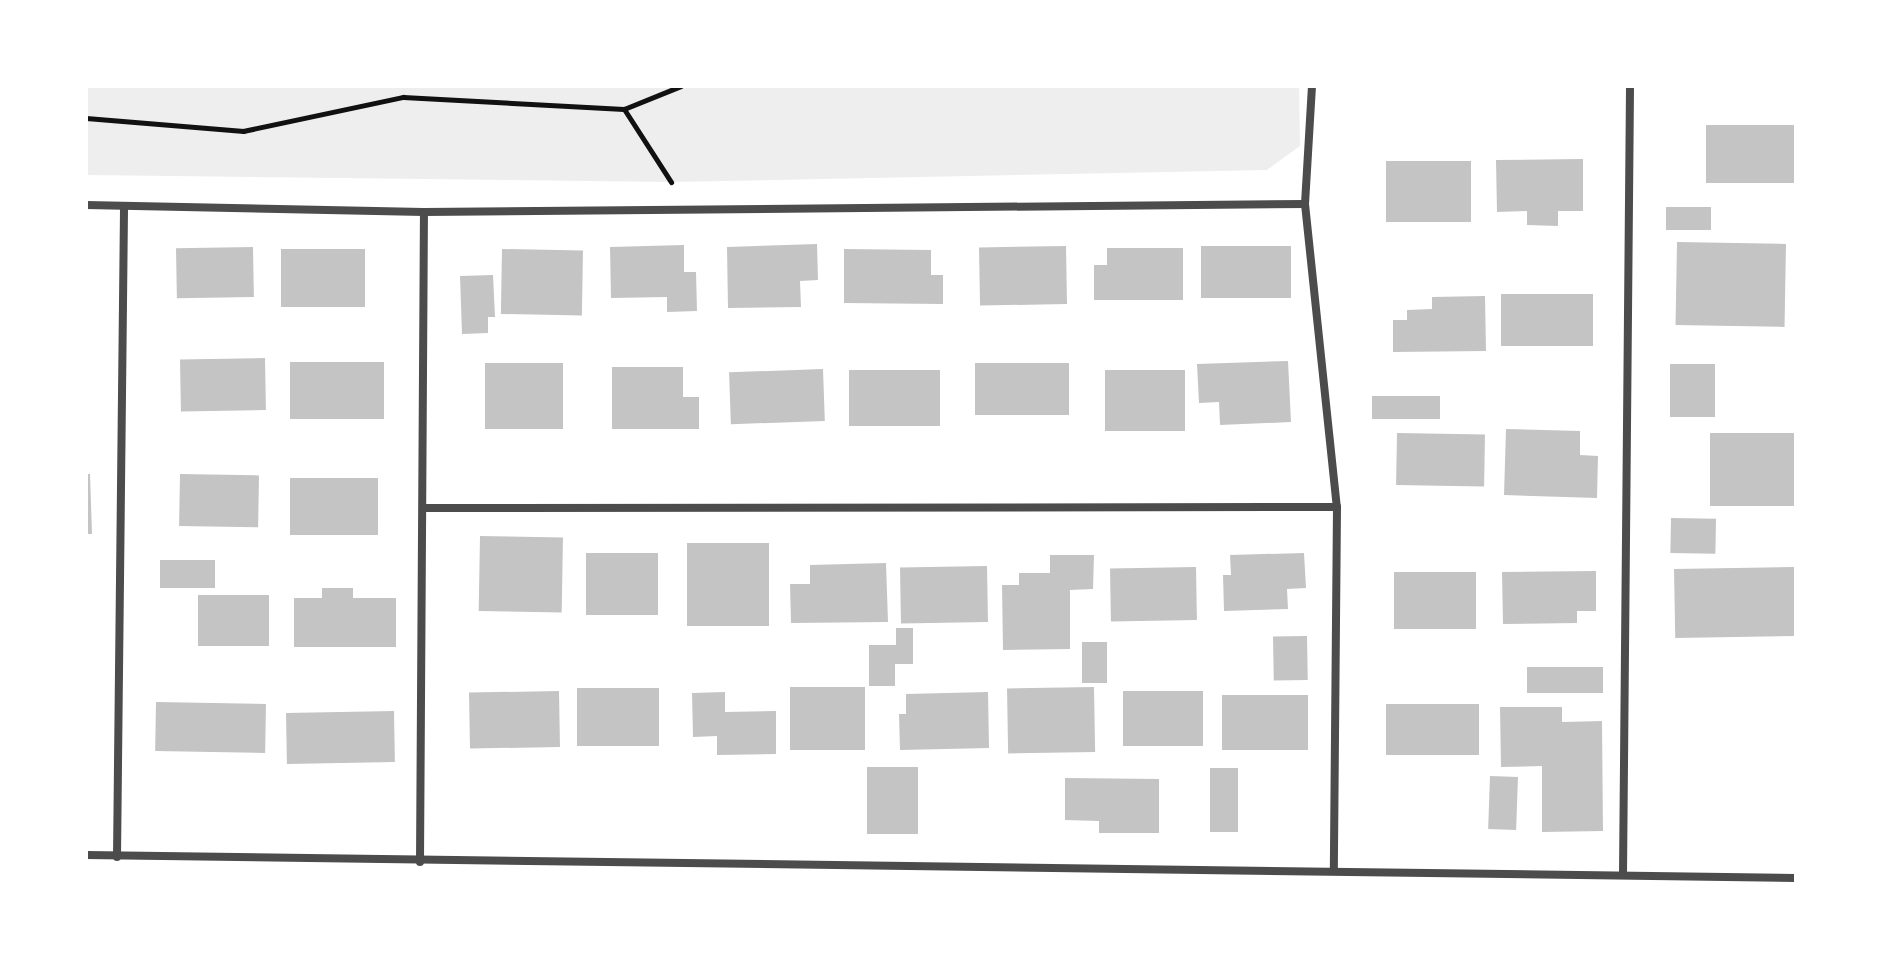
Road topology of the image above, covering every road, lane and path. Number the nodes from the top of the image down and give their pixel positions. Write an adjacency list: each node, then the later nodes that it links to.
1 (681, 86): 4 (path)
2 (1312, 86): 6 (street)
3 (1630, 86): 17 (street)
4 (624, 109): 5 (path); 9 (path)
5 (86, 118)
6 (1305, 204): 9 (street); 11 (street)
7 (86, 205): 8 (street)
8 (124, 207): 10 (street); 14 (street)
9 (677, 207): 10 (street)
10 (424, 212): 12 (street)
11 (1337, 507): 12 (street); 16 (street)
12 (424, 508): 15 (street)
13 (86, 855): 14 (street)
14 (117, 857): 15 (street)
15 (420, 862): 16 (street)
16 (1334, 868): 17 (street)
17 (1623, 875): 18 (street)
18 (1796, 878)

